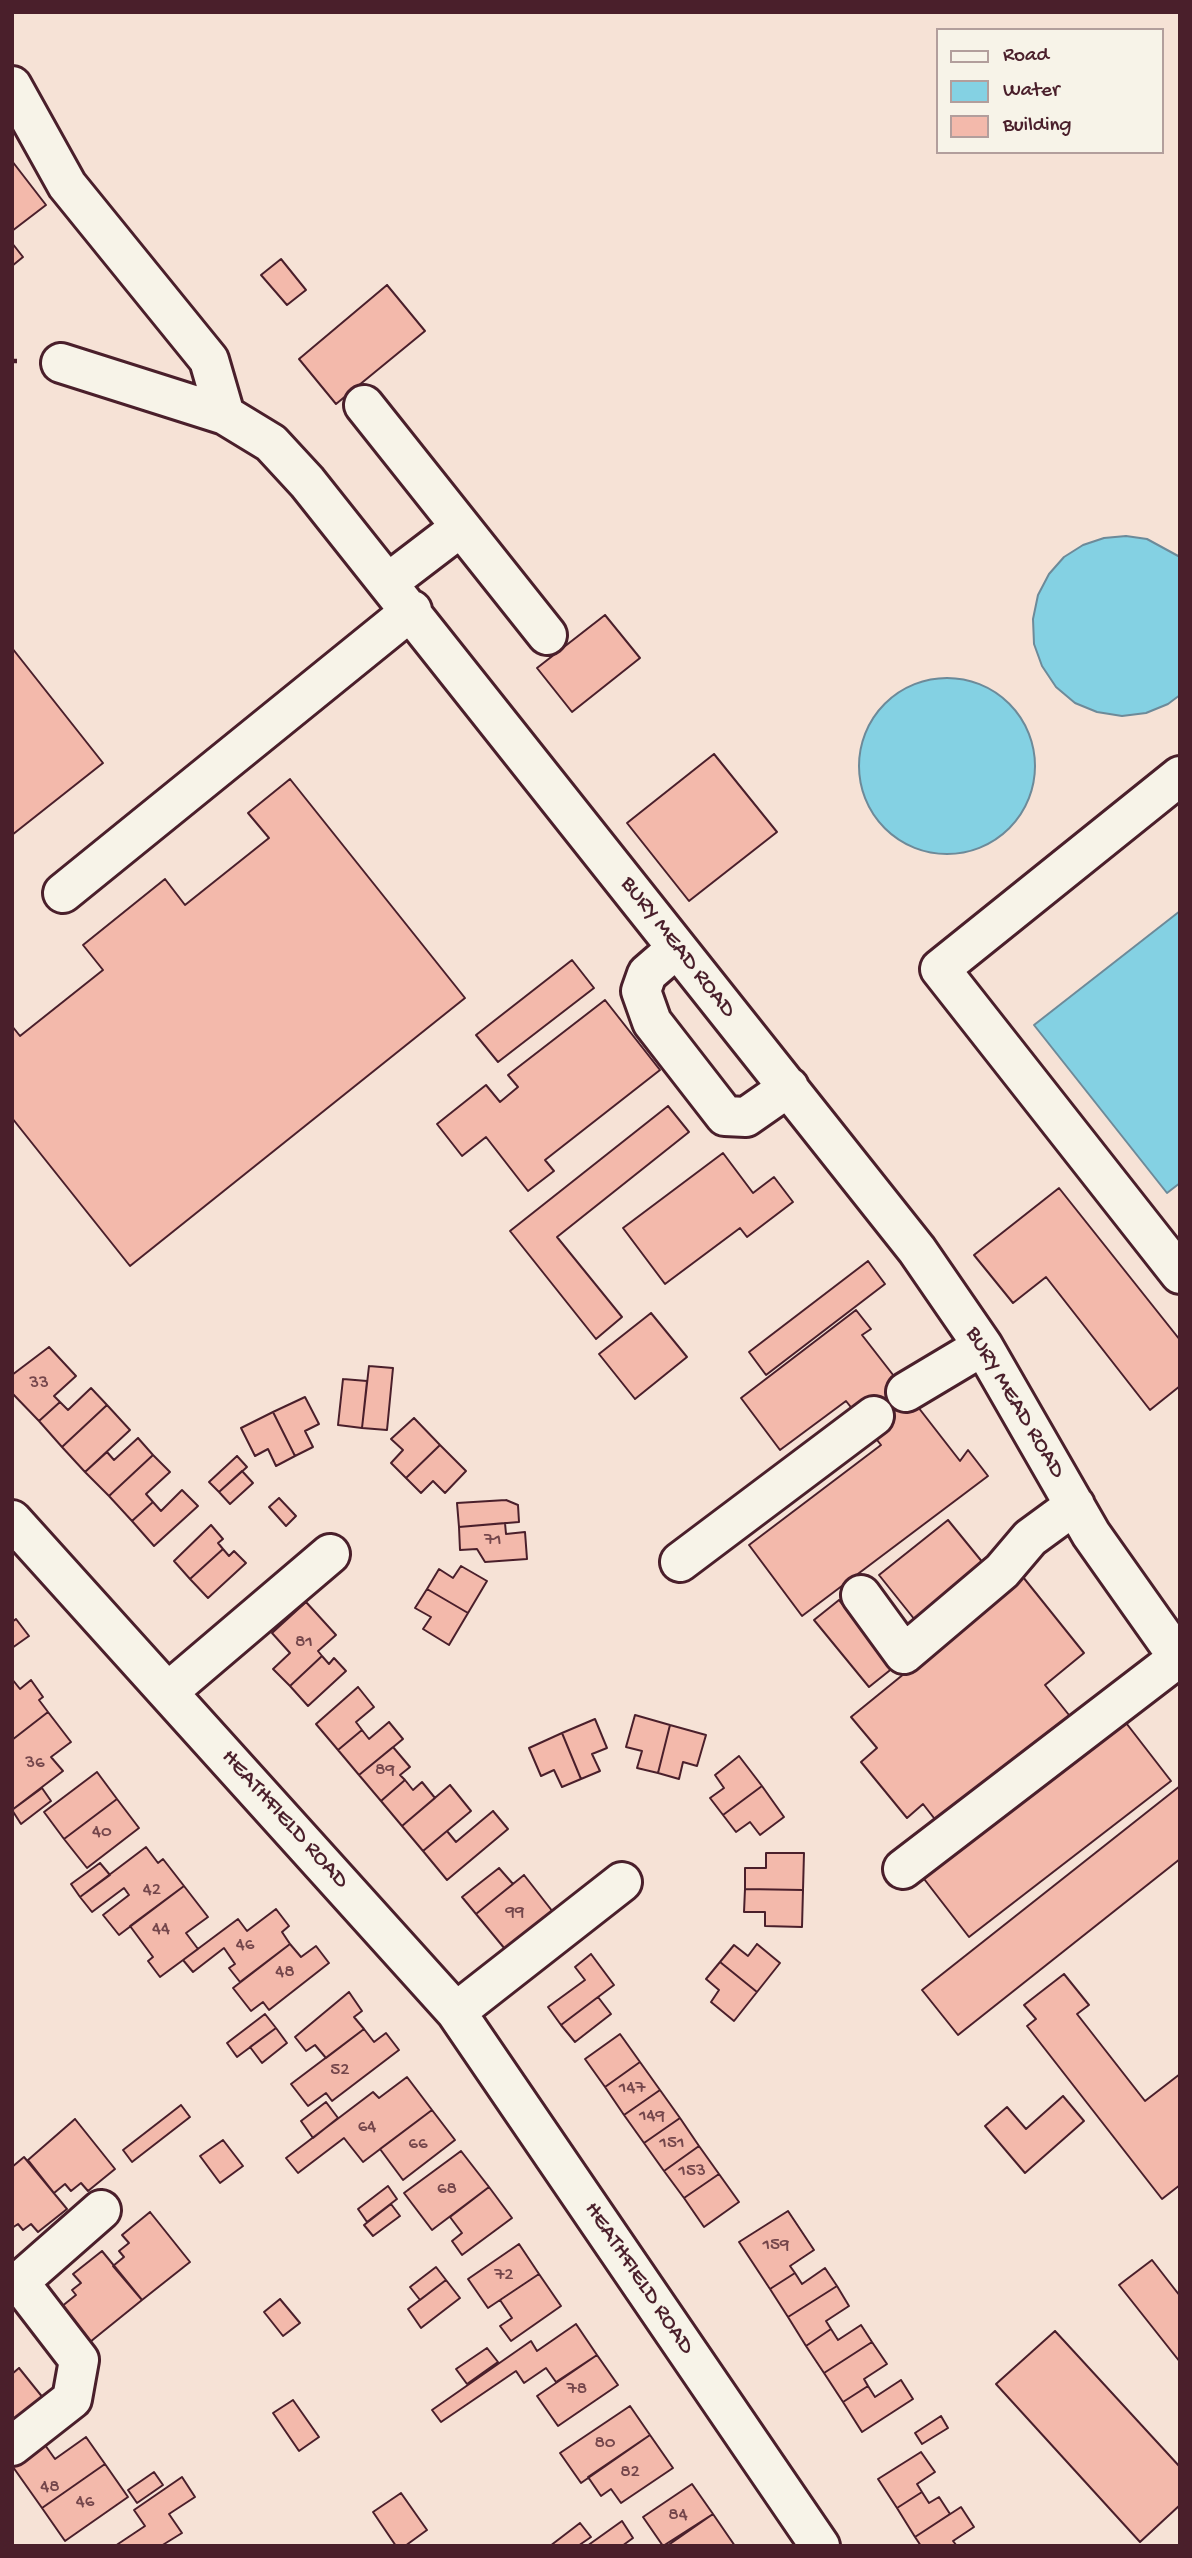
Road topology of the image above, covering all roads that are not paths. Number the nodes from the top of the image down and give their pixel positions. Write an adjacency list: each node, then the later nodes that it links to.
1 (12, 86): 4 (street)
2 (61, 363): 4 (street, BURY MEAD ROAD)
3 (364, 405): 5 (street)
4 (225, 415): 6 (street, BURY MEAD ROAD)
5 (461, 527): 6 (street); 7 (street)
6 (400, 596): 9 (street); 10 (street, BURY MEAD ROAD)
7 (547, 635)
8 (1180, 776): 12 (street)
9 (64, 893)
10 (677, 948): 11 (street, BURY MEAD ROAD); 11 (street)
11 (789, 1087): 13 (street, BURY MEAD ROAD)
12 (1180, 1274)
13 (983, 1346): 14 (street); 16 (street, BURY MEAD ROAD)
14 (906, 1392)
15 (874, 1416): 19 (street)
16 (1074, 1505): 20 (street); 21 (street, BURY MEAD ROAD)
17 (12, 1520): 22 (street, HEATHFIELD ROAD)
18 (330, 1554): 22 (street)
19 (680, 1562)
20 (861, 1595)
21 (1179, 1659): 23 (street)
22 (169, 1691): 25 (street, HEATHFIELD ROAD)
23 (903, 1869)
24 (622, 1882): 25 (street)
25 (456, 2012): 28 (street, HEATHFIELD ROAD)
26 (101, 2210): 27 (street)
27 (12, 2446)
28 (820, 2546)

